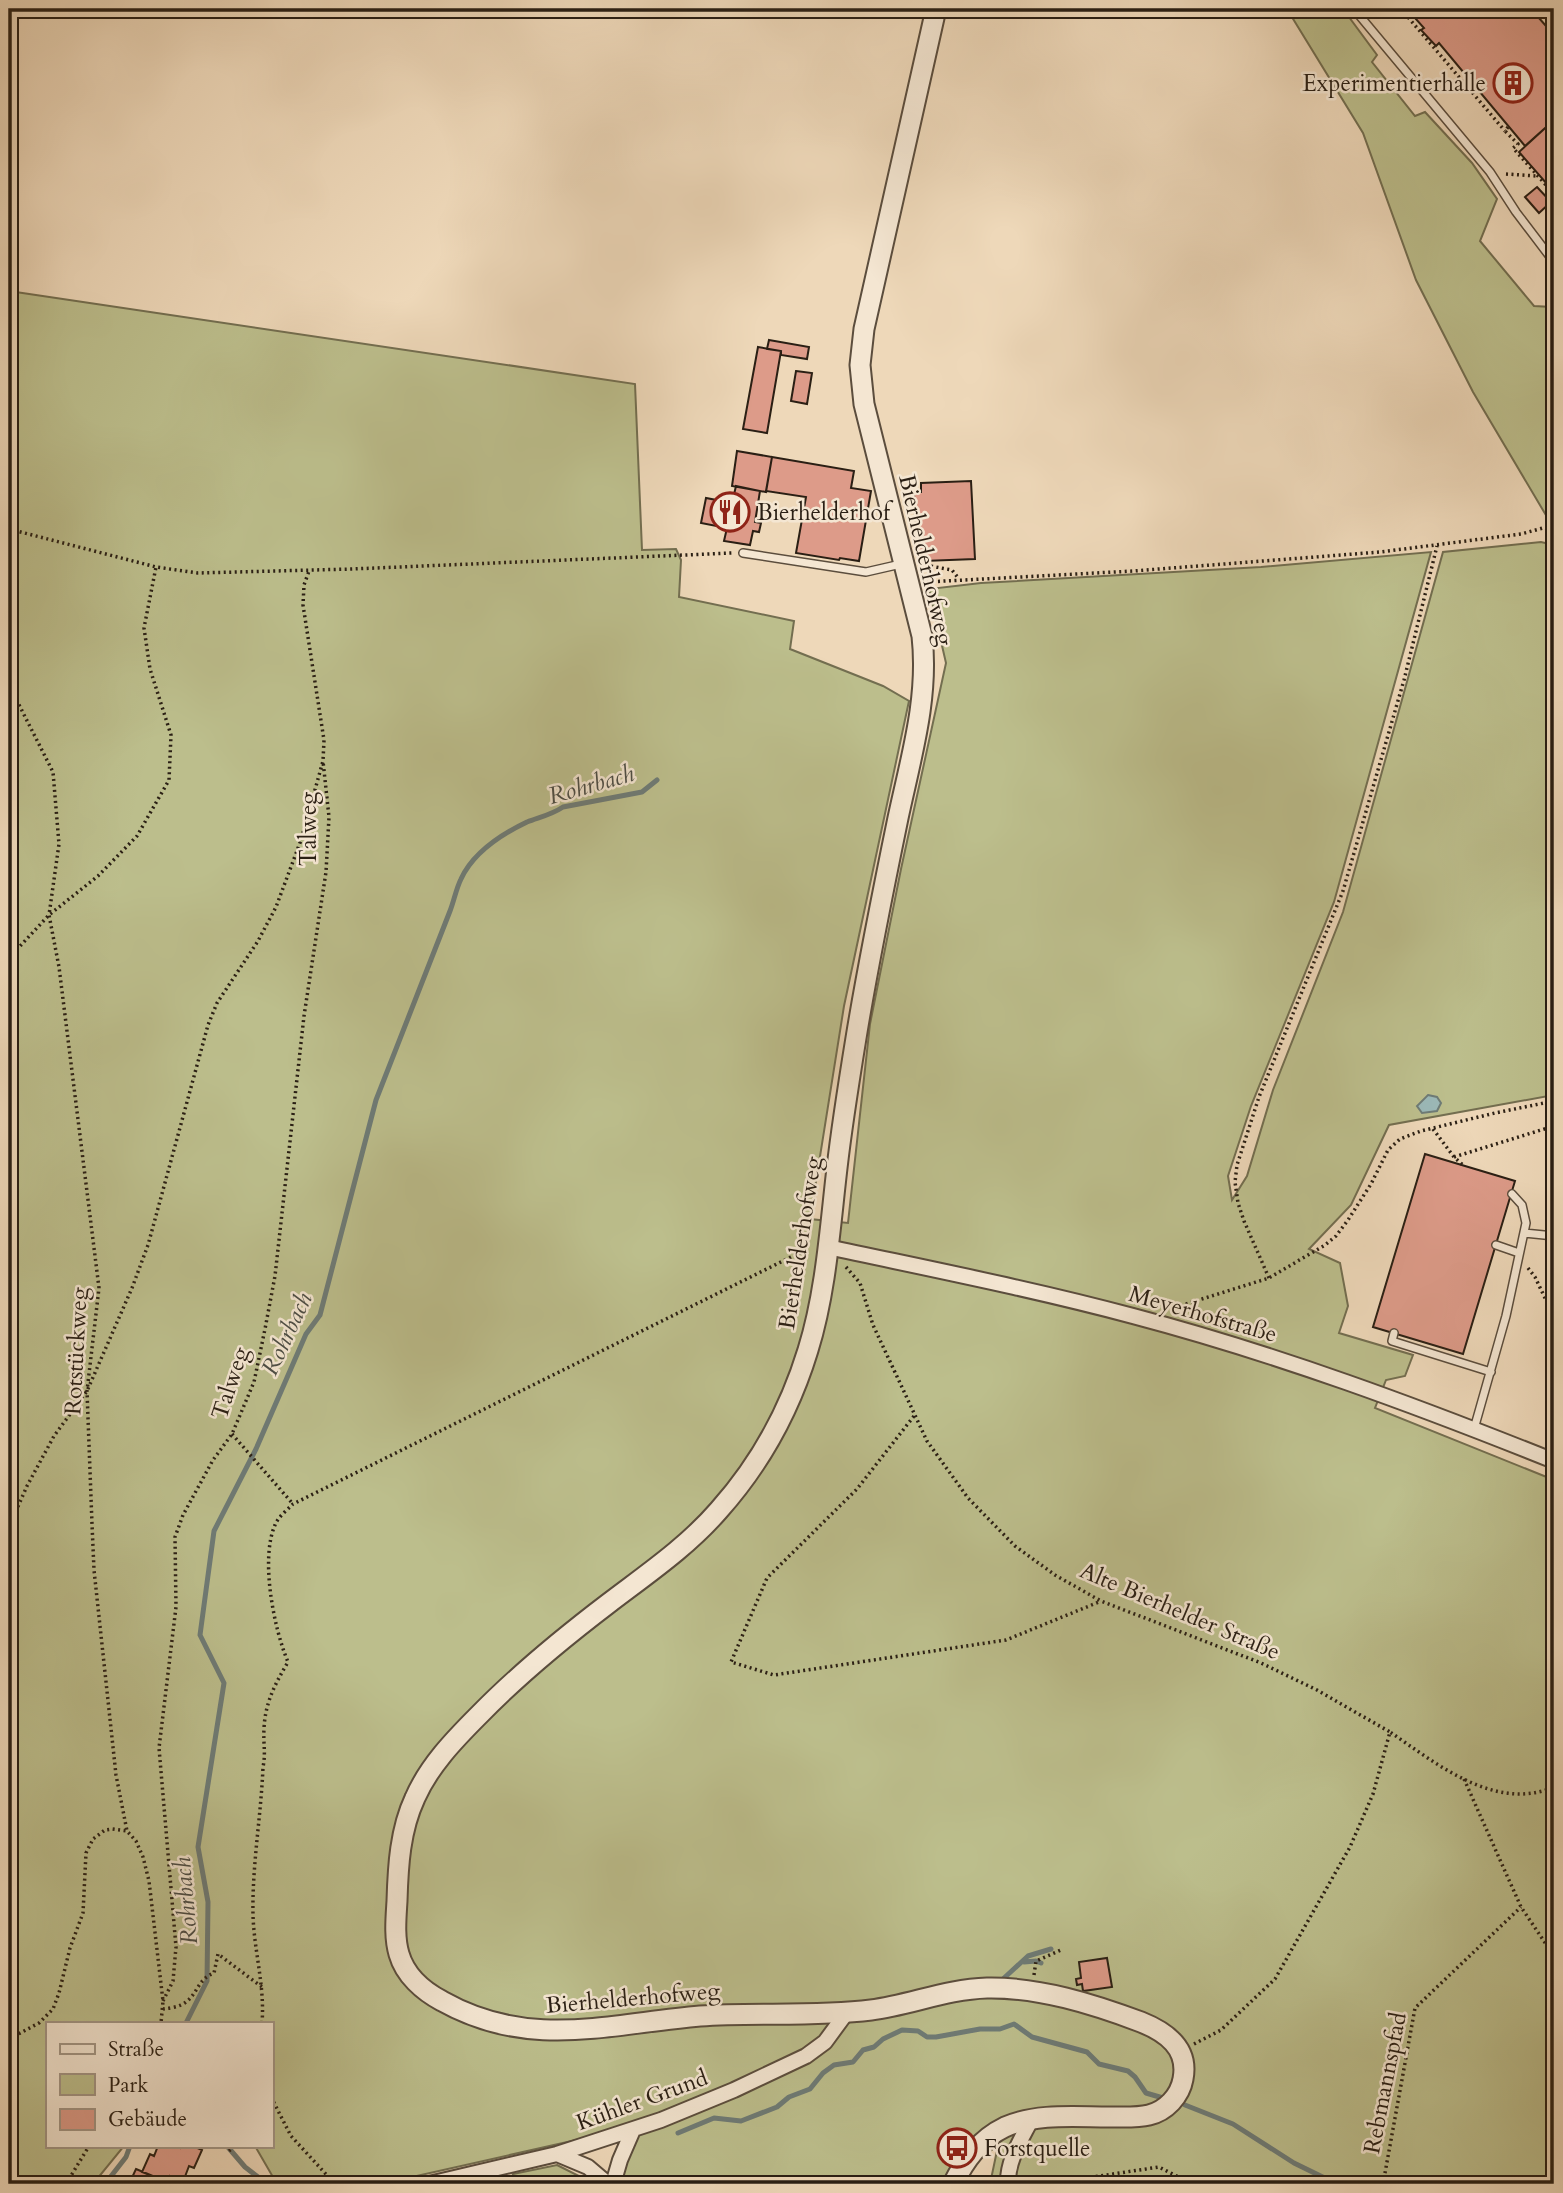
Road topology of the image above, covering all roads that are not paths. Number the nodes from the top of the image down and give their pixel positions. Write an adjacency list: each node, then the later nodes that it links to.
1 (936, 9): 7 (street, Bierhelderhofweg)
2 (1354, 9): 5 (lane)
3 (1546, 9): 4 (lane)
4 (1554, 18)
5 (1554, 262)
6 (743, 553): 7 (lane)
7 (913, 558): 12 (street, Bierhelderhofweg)
8 (1511, 1194): 9 (lane)
9 (1524, 1233): 10 (lane); 13 (lane)
10 (1554, 1236)
11 (1496, 1245): 13 (lane)
12 (828, 1247): 18 (street, Meyerhofstraße); 20 (street, Bierhelderhofweg)
13 (1519, 1253): 17 (lane)
14 (1394, 1333): 16 (lane)
15 (1443, 1348): 16 (lane)
16 (1440, 1357): 17 (lane)
17 (1491, 1372): 18 (lane)
18 (1474, 1429): 19 (street, Meyerhofstraße)
19 (1554, 1461)
20 (847, 2012): 21 (street, Bierhelderhofweg); 22 (street, Kühler Grund)
21 (1031, 2120): 26 (street); 27 (street)
22 (633, 2130): 23 (street, Kühler Grund); 25 (street)
23 (557, 2154): 24 (street, Kühler Grund); 25 (street)
24 (429, 2184)
25 (611, 2184)
26 (953, 2184)
27 (1009, 2184)

